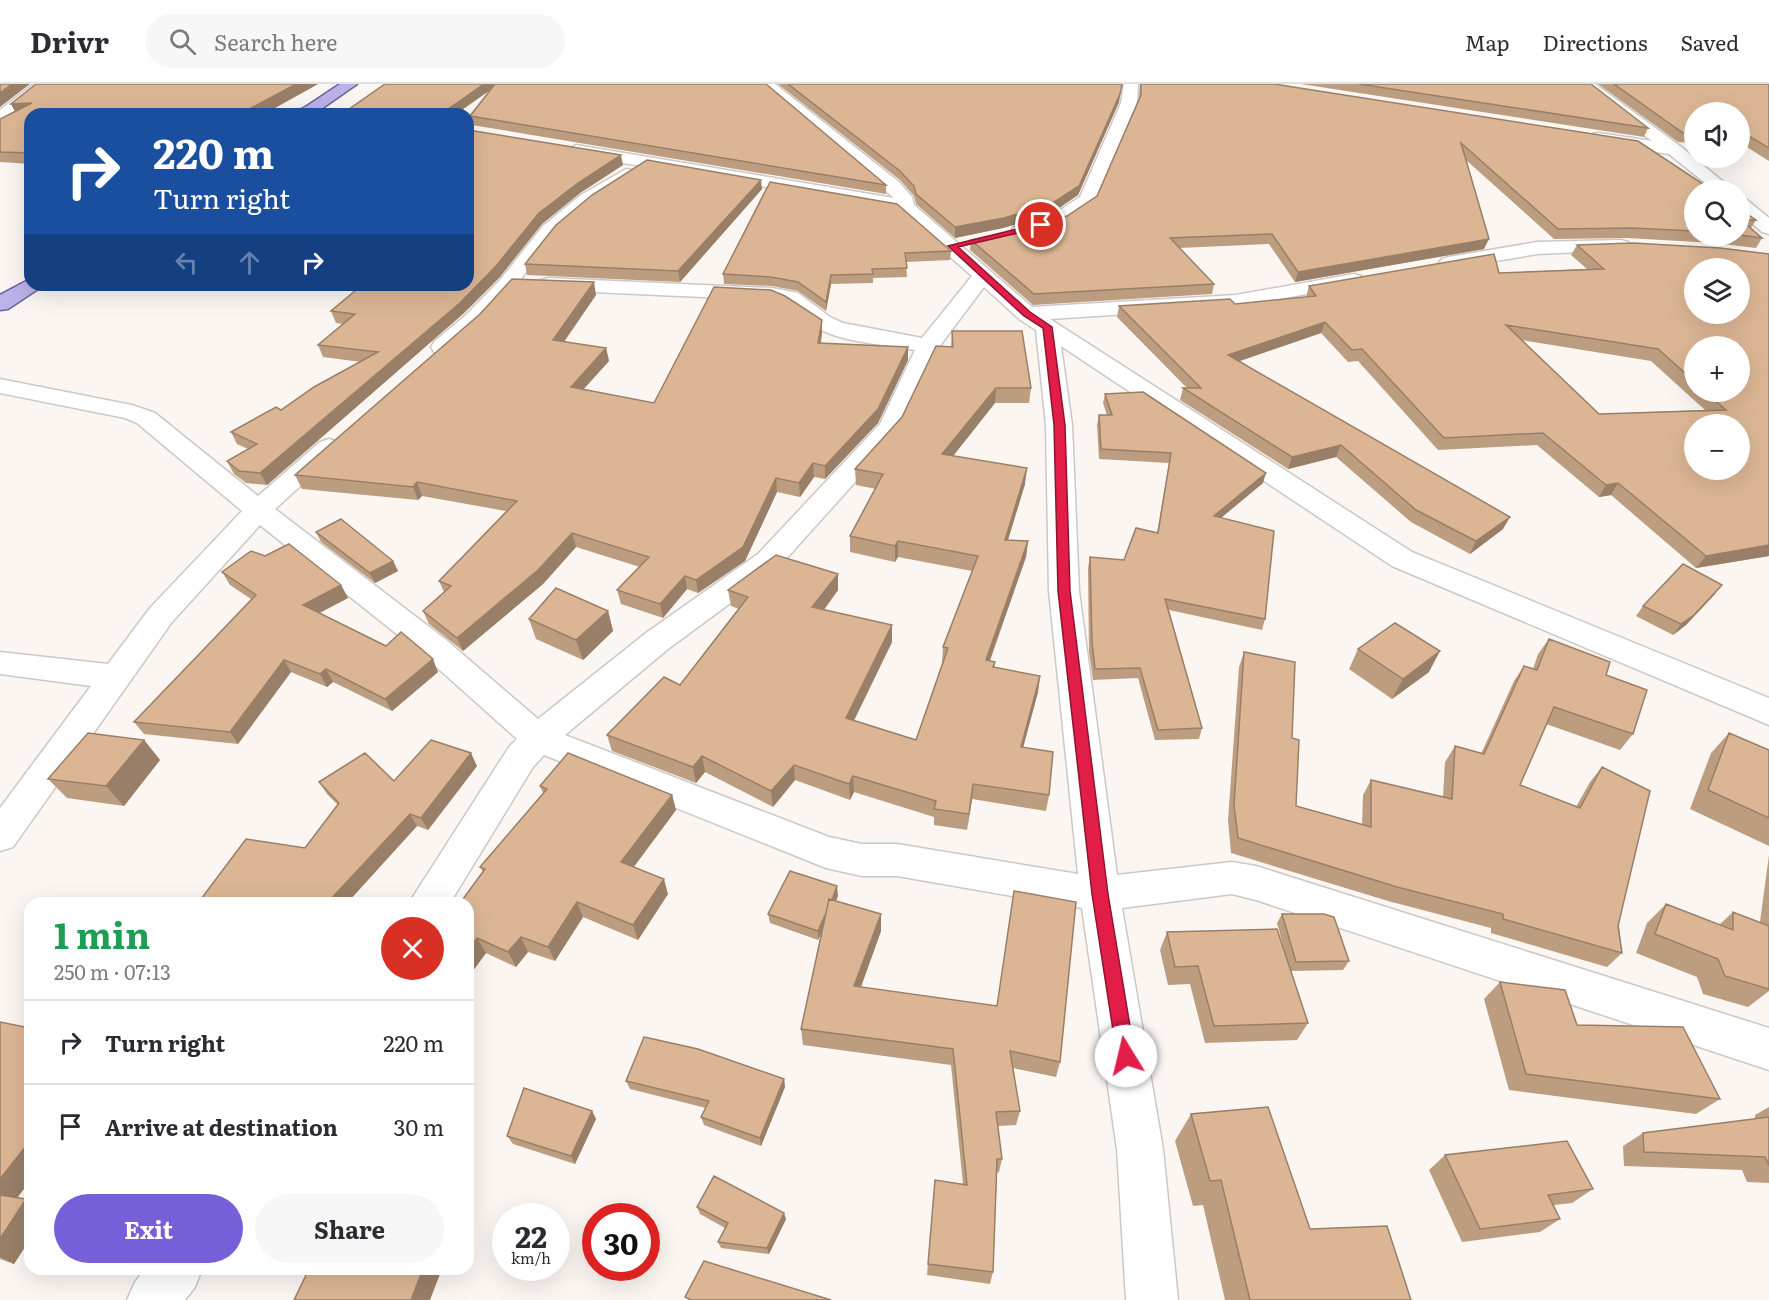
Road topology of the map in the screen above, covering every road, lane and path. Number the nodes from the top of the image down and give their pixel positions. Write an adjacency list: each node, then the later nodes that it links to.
1 (43, 84): 7 (street)
2 (350, 84): 6 (main road)
3 (766, 84): 13 (street)
4 (1131, 84): 16 (street)
5 (1584, 84): 10 (street)
6 (317, 108)
7 (0, 118)
8 (1581, 135): 10 (street)
9 (551, 146): 11 (street)
10 (1674, 150): 12 (street)
11 (646, 161): 13 (street); 21 (street)
12 (1712, 180)
13 (905, 207): 19 (street)
14 (1750, 212): 15 (street)
15 (1769, 228)
16 (1007, 235)
17 (1638, 246): 18 (street)
18 (1435, 266)
19 (984, 274): 24 (street); 25 (street)
20 (1378, 275): 24 (street)
21 (508, 283): 25 (street); 26 (street)
22 (24, 289): 23 (main road)
23 (0, 304)
24 (1037, 320): 32 (street); 35 (street)
25 (928, 346): 33 (street)
26 (420, 366)
27 (0, 386): 29 (street)
28 (344, 434): 29 (street)
29 (258, 510): 31 (street); 33 (street)
30 (0, 663): 31 (street)
31 (116, 677): 34 (street)
32 (1769, 712)
33 (538, 738): 35 (street); 36 (street)
34 (0, 836)
35 (1100, 894): 37 (street); 40 (street)
36 (433, 897)
37 (1769, 1050)
38 (172, 1275): 39 (street)
39 (153, 1300)
40 (1152, 1300)

